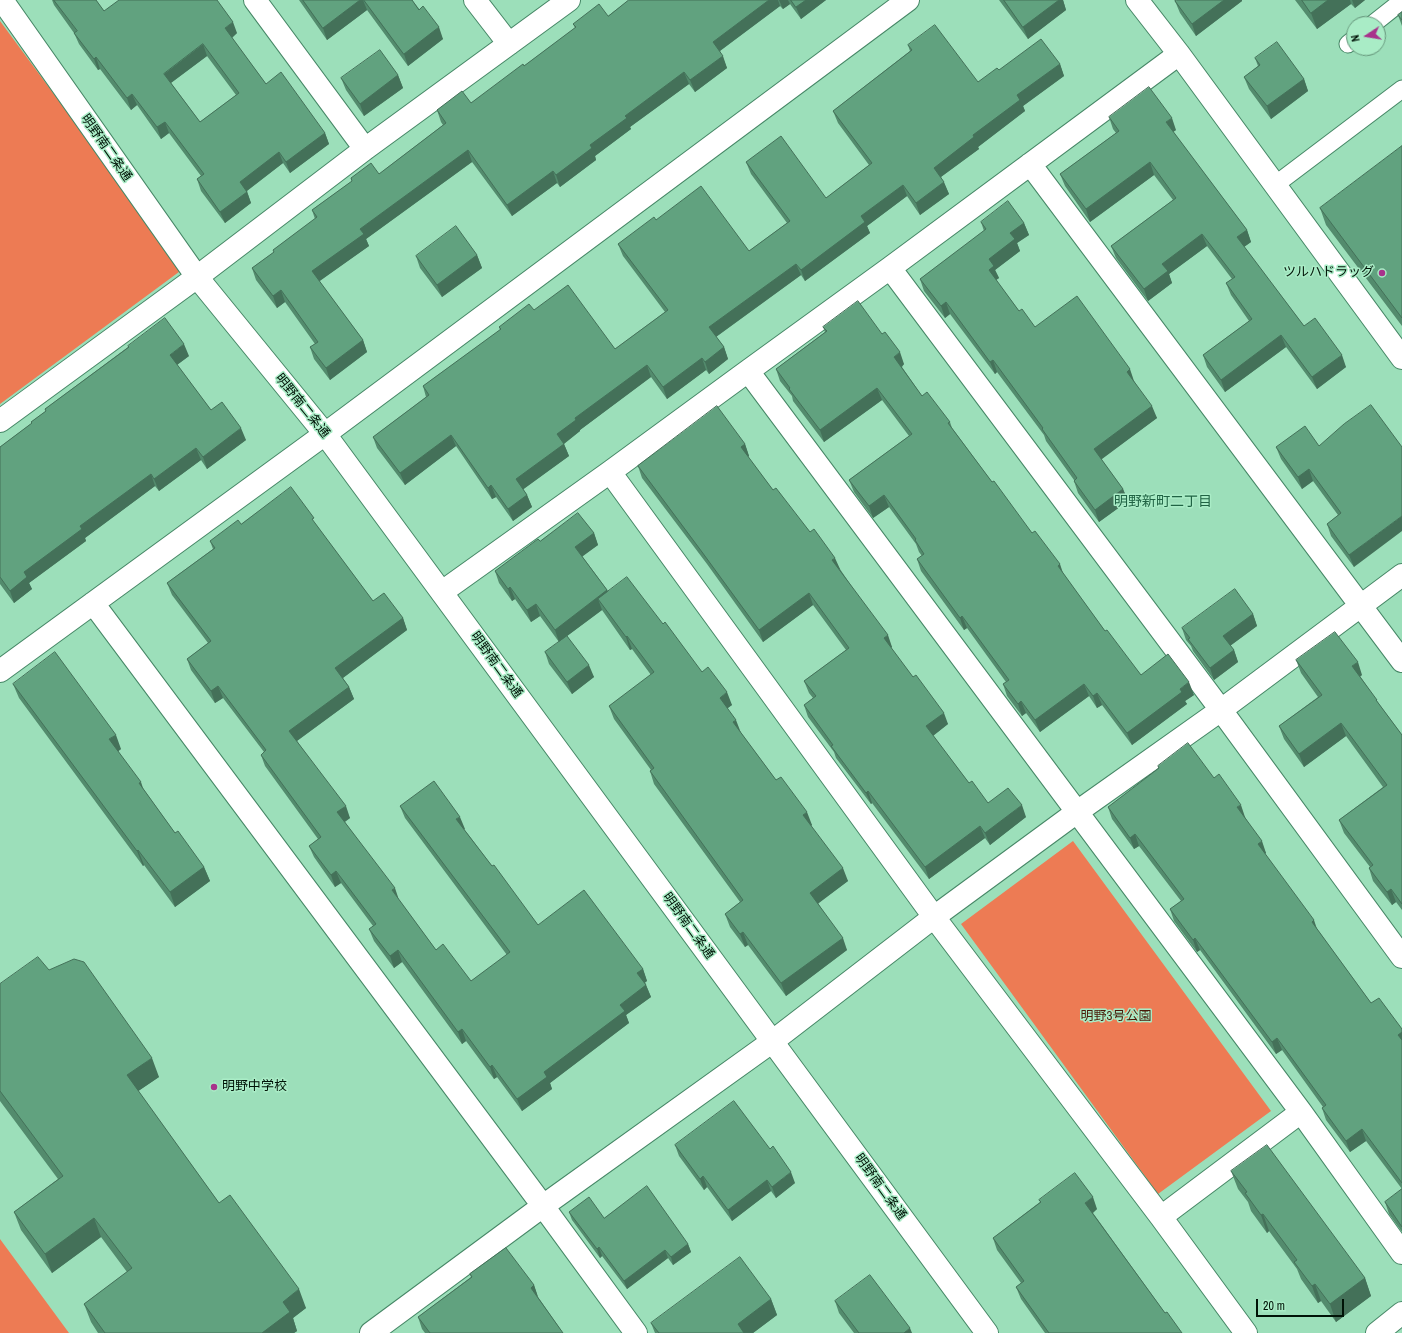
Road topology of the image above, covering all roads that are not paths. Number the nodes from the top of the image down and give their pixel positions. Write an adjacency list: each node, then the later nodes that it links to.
1 (2, 0): 16 (street, 明野南二条通)
2 (255, 0): 12 (street)
3 (475, 0): 9 (street)
4 (569, 0): 9 (street)
5 (908, 0): 20 (street)
6 (1137, 0): 10 (street)
7 (1402, 1): 8 (lane)
8 (1383, 16)
9 (508, 44): 12 (street)
10 (1179, 54): 13 (street); 14 (street)
11 (1402, 89): 14 (lane)
12 (365, 149): 16 (street)
13 (1030, 164): 15 (street); 25 (street)
14 (1275, 185): 17 (street)
15 (890, 268): 18 (street); 28 (street)
16 (197, 277): 19 (street); 20 (street, 明野南二条通)
17 (1402, 358)
18 (748, 371): 21 (street); 29 (street)
19 (0, 421)
20 (325, 434): 23 (street, 明野南二条通); 24 (street)
21 (610, 472): 23 (street); 30 (street)
22 (1402, 575): 25 (street)
23 (442, 592): 32 (street, 明野南二条通)
24 (93, 603): 27 (street); 34 (street)
25 (1361, 605): 26 (street); 28 (street)
26 (1402, 661)
27 (0, 672)
28 (1221, 710): 29 (street); 31 (street)
29 (1077, 812): 30 (street); 33 (street)
30 (934, 917): 32 (street); 35 (street)
31 (1402, 957)
32 (772, 1041): 34 (street); 40 (street, 明野南二条通)
33 (1300, 1112): 35 (street); 36 (street)
34 (543, 1206): 38 (street); 39 (street)
35 (1161, 1217): 41 (street)
36 (1402, 1253)
37 (1402, 1313): 42 (street)
38 (385, 1329)
39 (636, 1333)
40 (987, 1333)
41 (1246, 1333)
42 (1377, 1333)

